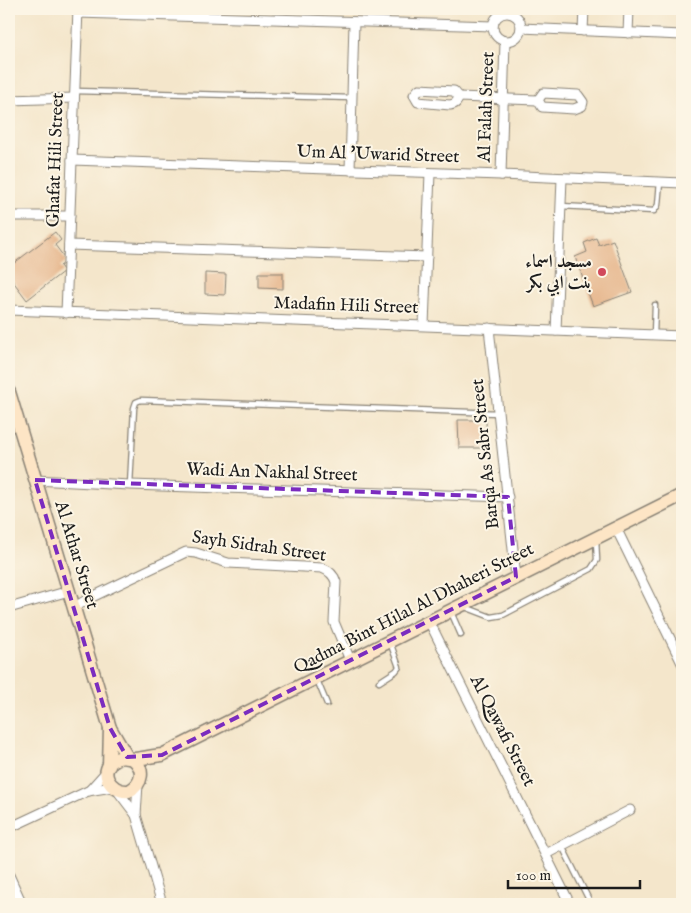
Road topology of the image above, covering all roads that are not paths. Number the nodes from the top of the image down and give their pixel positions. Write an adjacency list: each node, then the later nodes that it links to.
1 (584, 9): 9 (street)
2 (628, 9): 10 (street)
3 (78, 11): 6 (street); 13 (street, Ghafat Hili Street)
4 (499, 12): 5 (street); 7 (street)
5 (514, 12): 8 (street)
6 (354, 22): 7 (street); 15 (street)
7 (493, 26): 12 (street)
8 (521, 28): 9 (street); 12 (street)
9 (583, 31): 10 (street)
10 (628, 33): 11 (street)
11 (682, 35)
12 (505, 41): 16 (street, Al Falah Street)
13 (74, 95): 15 (lane); 17 (street); 19 (street, Ghafat Hili Street)
14 (459, 97): 16 (street)
15 (352, 98): 20 (street)
16 (503, 98): 18 (street); 22 (street, Al Falah Street)
17 (9, 100)
18 (538, 100)
19 (72, 160): 20 (street, Um Al 'Uwarid Street); 28 (street, Ghafat Hili Street)
20 (350, 170): 21 (street, Um Al 'Uwarid Street)
21 (430, 173): 22 (street, Um Al 'Uwarid Street); 30 (street)
22 (501, 175): 23 (street, Um Al 'Uwarid Street)
23 (562, 178): 24 (street, Um Al 'Uwarid Street); 26 (street)
24 (660, 182): 25 (street, Um Al 'Uwarid Street); 26 (lane)
25 (682, 183)
26 (561, 206): 36 (street)
27 (9, 216): 28 (street)
28 (70, 216): 29 (street, Ghafat Hili Street)
29 (69, 245): 30 (street); 33 (street, Ghafat Hili Street)
30 (427, 257): 34 (street)
31 (655, 305): 37 (lane)
32 (9, 310): 33 (street, Madafin Hili Street)
33 (66, 312): 34 (street, Madafin Hili Street)
34 (424, 325): 35 (street, Madafin Hili Street)
35 (489, 328): 36 (street, Madafin Hili Street); 40 (street, Barqa As Sabr Street)
36 (556, 331): 37 (street, Madafin Hili Street)
37 (654, 334): 38 (street, Madafin Hili Street)
38 (682, 336)
39 (9, 392): 41 (street, Al Athar Street)
40 (498, 412): 42 (lane); 44 (street, Barqa As Sabr Street)
41 (35, 480): 42 (street, Wadi An Nakhal Street); 48 (street, Al Athar Street)
42 (130, 485): 44 (street, Wadi An Nakhal Street)
43 (682, 495): 45 (street, Qadma Bint Hilal Al Dhaheri Street)
44 (508, 497): 47 (street, Barqa As Sabr Street)
45 (616, 528): 46 (street, Qadma Bint Hilal Al Dhaheri Street); 56 (street)
46 (596, 538): 47 (street, Qadma Bint Hilal Al Dhaheri Street); 51 (lane)
47 (516, 577): 51 (street, Qadma Bint Hilal Al Dhaheri Street)
48 (68, 591): 49 (street); 50 (street, Al Athar Street)
49 (9, 608)
50 (73, 608): 55 (street, Sayh Sidrah Street); 60 (street, Al Athar Street)
51 (456, 608): 52 (street, Qadma Bint Hilal Al Dhaheri Street); 53 (lane)
52 (429, 622): 54 (street, Qadma Bint Hilal Al Dhaheri Street); 71 (street, Al Qawafi Street)
53 (461, 635)
54 (390, 641): 55 (street, Qadma Bint Hilal Al Dhaheri Street); 58 (lane)
55 (350, 660): 57 (street, Qadma Bint Hilal Al Dhaheri Street)
56 (682, 663)
57 (316, 677): 59 (lane); 61 (street, Qadma Bint Hilal Al Dhaheri Street)
58 (378, 682)
59 (327, 704)
60 (110, 728): 62 (street, Al Athar Street); 63 (street, Al Athar Street)
61 (162, 755): 62 (street, Qadma Bint Hilal Al Dhaheri Street); 64 (street, Qadma Bint Hilal Al Dhaheri Street)
62 (130, 758): 63 (street); 64 (street)
63 (108, 769): 65 (street); 66 (street)
64 (140, 782): 65 (street); 68 (street)
65 (115, 788): 66 (street); 68 (street)
66 (88, 791): 69 (street)
67 (630, 810): 70 (street)
68 (136, 815): 75 (street)
69 (9, 828)
70 (562, 846): 71 (street); 76 (lane)
71 (546, 854): 73 (street, Al Qawafi Street)
72 (9, 875): 74 (street)
73 (566, 903)
74 (22, 904)
75 (162, 904)
76 (591, 904)

